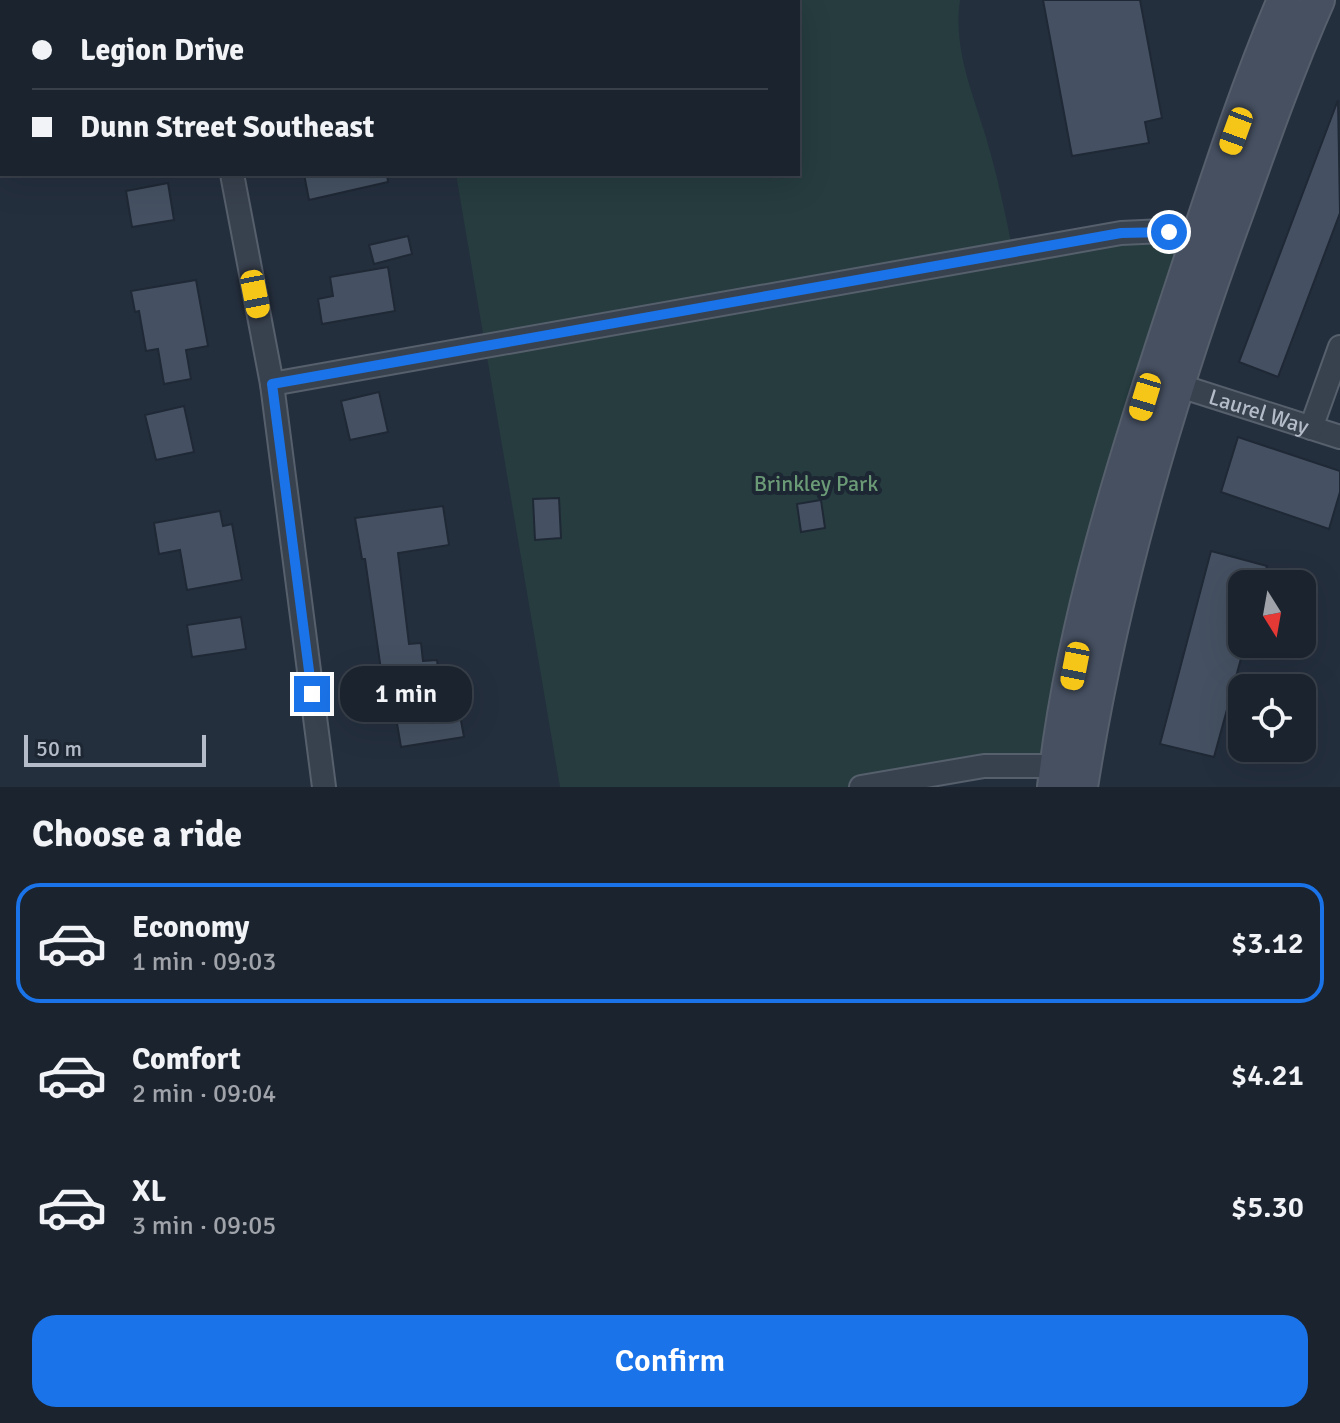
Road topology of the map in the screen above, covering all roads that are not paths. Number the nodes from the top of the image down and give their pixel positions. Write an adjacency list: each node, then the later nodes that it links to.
1 (1284, 0): 4 (main road)
2 (1318, 0): 7 (main road)
3 (232, 176): 6 (street)
4 (1197, 240): 6 (street); 10 (main road)
5 (1340, 347): 8 (street)
6 (272, 384): 11 (street)
7 (1177, 385): 8 (street, Laurel Way); 13 (main road)
8 (1311, 428): 9 (street, Laurel Way)
9 (1340, 437)
10 (1055, 777): 12 (street)
11 (324, 787)
12 (861, 787)
13 (1081, 787)

